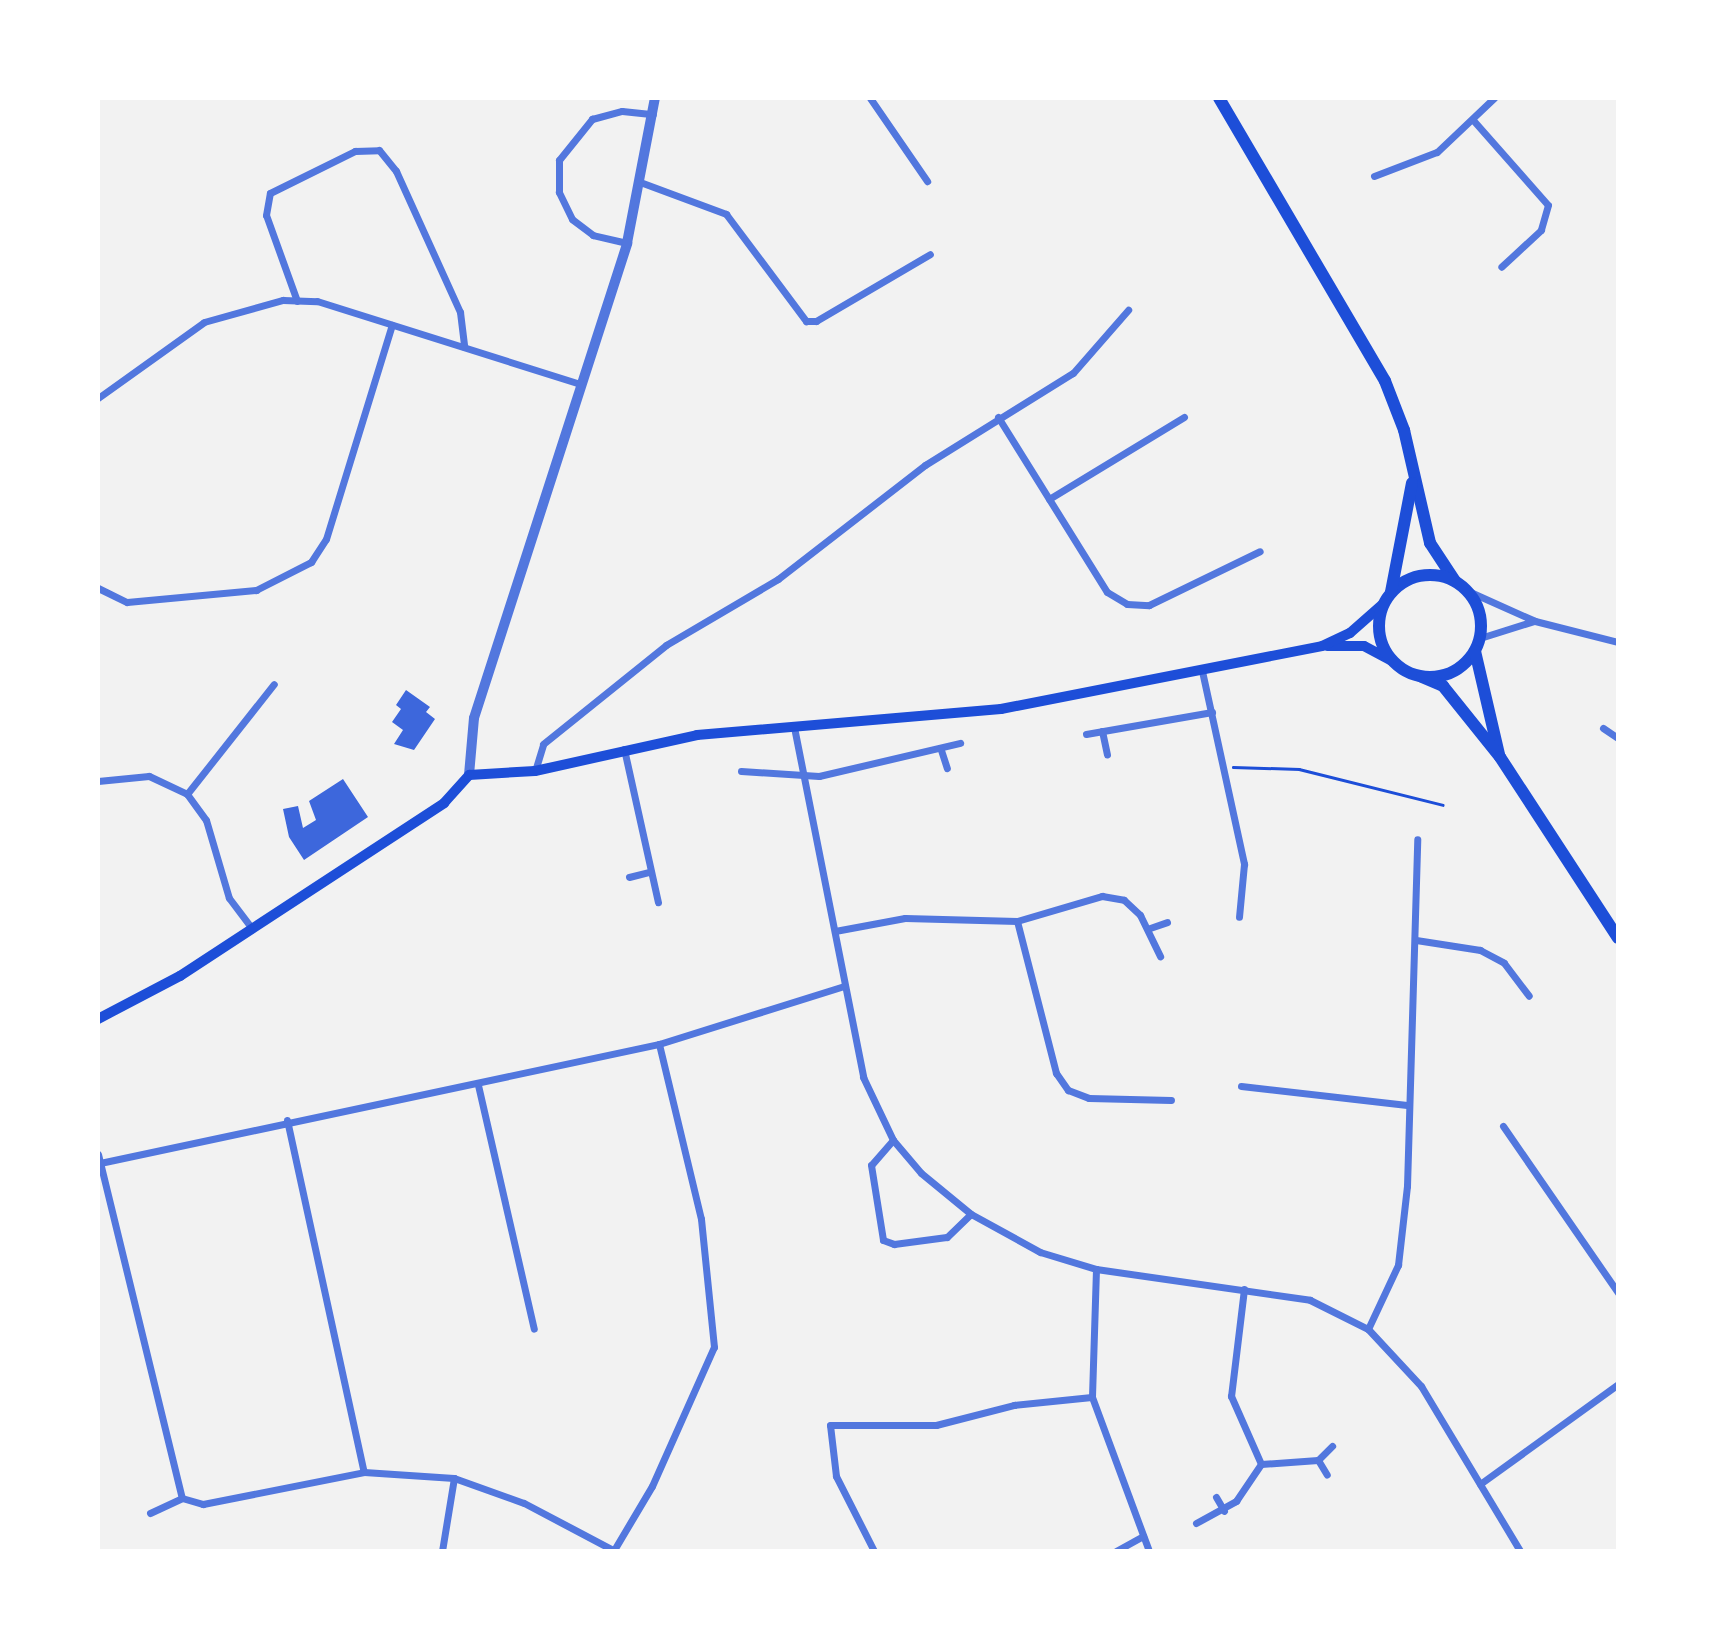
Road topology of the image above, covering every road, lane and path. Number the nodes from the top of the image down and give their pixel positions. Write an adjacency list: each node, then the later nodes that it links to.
1 (656, 98): 5 (street)
2 (870, 98): 8 (street)
3 (1219, 98): 21 (highway)
4 (1494, 98): 6 (street)
5 (653, 114): 9 (street); 10 (street)
6 (1473, 120): 7 (street); 12 (street)
7 (1374, 176)
8 (927, 181)
9 (640, 182): 10 (street); 11 (street)
10 (627, 243): 17 (street)
11 (930, 254)
12 (1501, 267)
13 (297, 301): 15 (street); 16 (street); 18 (street)
14 (1128, 310): 19 (street)
15 (392, 325): 16 (street); 25 (street)
16 (464, 347): 17 (street)
17 (580, 384): 53 (street)
18 (98, 398)
19 (998, 417): 22 (street); 50 (street)
20 (1184, 417): 22 (street)
21 (1413, 472): 24 (highway); 27 (highway)
22 (1049, 499): 23 (street)
23 (1260, 551)
24 (1455, 581): 26 (highway); 27 (highway)
25 (98, 587)
26 (1468, 591): 28 (street); 29 (highway)
27 (1388, 598): 31 (main road); 33 (highway)
28 (1535, 621): 29 (street); 30 (street)
29 (1480, 638): 32 (highway)
30 (1618, 642)
31 (1322, 646): 33 (main road); 34 (main road)
32 (1475, 651): 35 (highway); 47 (highway)
33 (1394, 662): 35 (highway)
34 (1202, 671): 37 (street); 38 (main road)
35 (1422, 677): 47 (highway)
36 (274, 684): 55 (street)
37 (1212, 712): 40 (street); 48 (street)
38 (793, 727): 44 (main road); 52 (street)
39 (1603, 729): 42 (street)
40 (1102, 731): 41 (street); 46 (street)
41 (1086, 734)
42 (1618, 738)
43 (960, 743): 45 (street)
44 (624, 749): 50 (main road); 58 (street)
45 (941, 750): 49 (street); 52 (street)
46 (1107, 754)
47 (1500, 757): 67 (highway)
48 (1226, 767): 56 (path); 61 (street)
49 (947, 768)
50 (535, 771): 53 (main road)
51 (741, 771): 52 (street)
52 (805, 772): 66 (street)
53 (469, 775): 65 (main road)
54 (98, 781): 55 (street)
55 (187, 794): 65 (street)
56 (1443, 805)
57 (1417, 839): 68 (street)
58 (649, 872): 59 (street); 60 (street)
59 (629, 877)
60 (658, 902)
61 (1239, 917)
62 (1017, 921): 64 (street); 66 (street); 76 (street)
63 (1167, 922): 64 (street)
64 (1150, 928): 69 (street)
65 (251, 929): 72 (main road)
66 (835, 931): 70 (street)
67 (1618, 937)
68 (1416, 940): 71 (street); 77 (street)
69 (1160, 956)
70 (844, 986): 73 (street); 80 (street)
71 (1529, 996)
72 (98, 1019)
73 (659, 1044): 74 (street); 104 (street)
74 (478, 1085): 78 (street); 87 (street)
75 (1241, 1086): 77 (street)
76 (1171, 1100)
77 (1407, 1105): 88 (street)
78 (286, 1120): 82 (street); 94 (street)
79 (1503, 1126): 86 (street)
80 (893, 1140): 83 (street); 83 (street)
81 (98, 1154): 82 (street)
82 (100, 1163): 99 (street)
83 (971, 1214): 84 (street)
84 (1096, 1269): 85 (street); 90 (street)
85 (1244, 1289): 88 (street); 93 (street)
86 (1618, 1293)
87 (534, 1329)
88 (1368, 1329): 97 (street)
89 (1618, 1384): 97 (street)
90 (1092, 1397): 103 (street); 106 (street)
91 (1332, 1446): 92 (street)
92 (1318, 1460): 93 (street); 95 (street)
93 (1261, 1464): 100 (street)
94 (364, 1472): 96 (street); 99 (street)
95 (1327, 1475)
96 (454, 1478): 104 (street); 105 (street)
97 (1480, 1484): 109 (street)
98 (1216, 1497): 100 (street)
99 (182, 1498): 101 (street)
100 (1224, 1511): 102 (street)
101 (150, 1513)
102 (1196, 1523)
103 (1143, 1536): 107 (street); 108 (street)
104 (615, 1550)
105 (442, 1551)
106 (874, 1551)
107 (1116, 1551)
108 (1149, 1551)
109 (1520, 1551)

